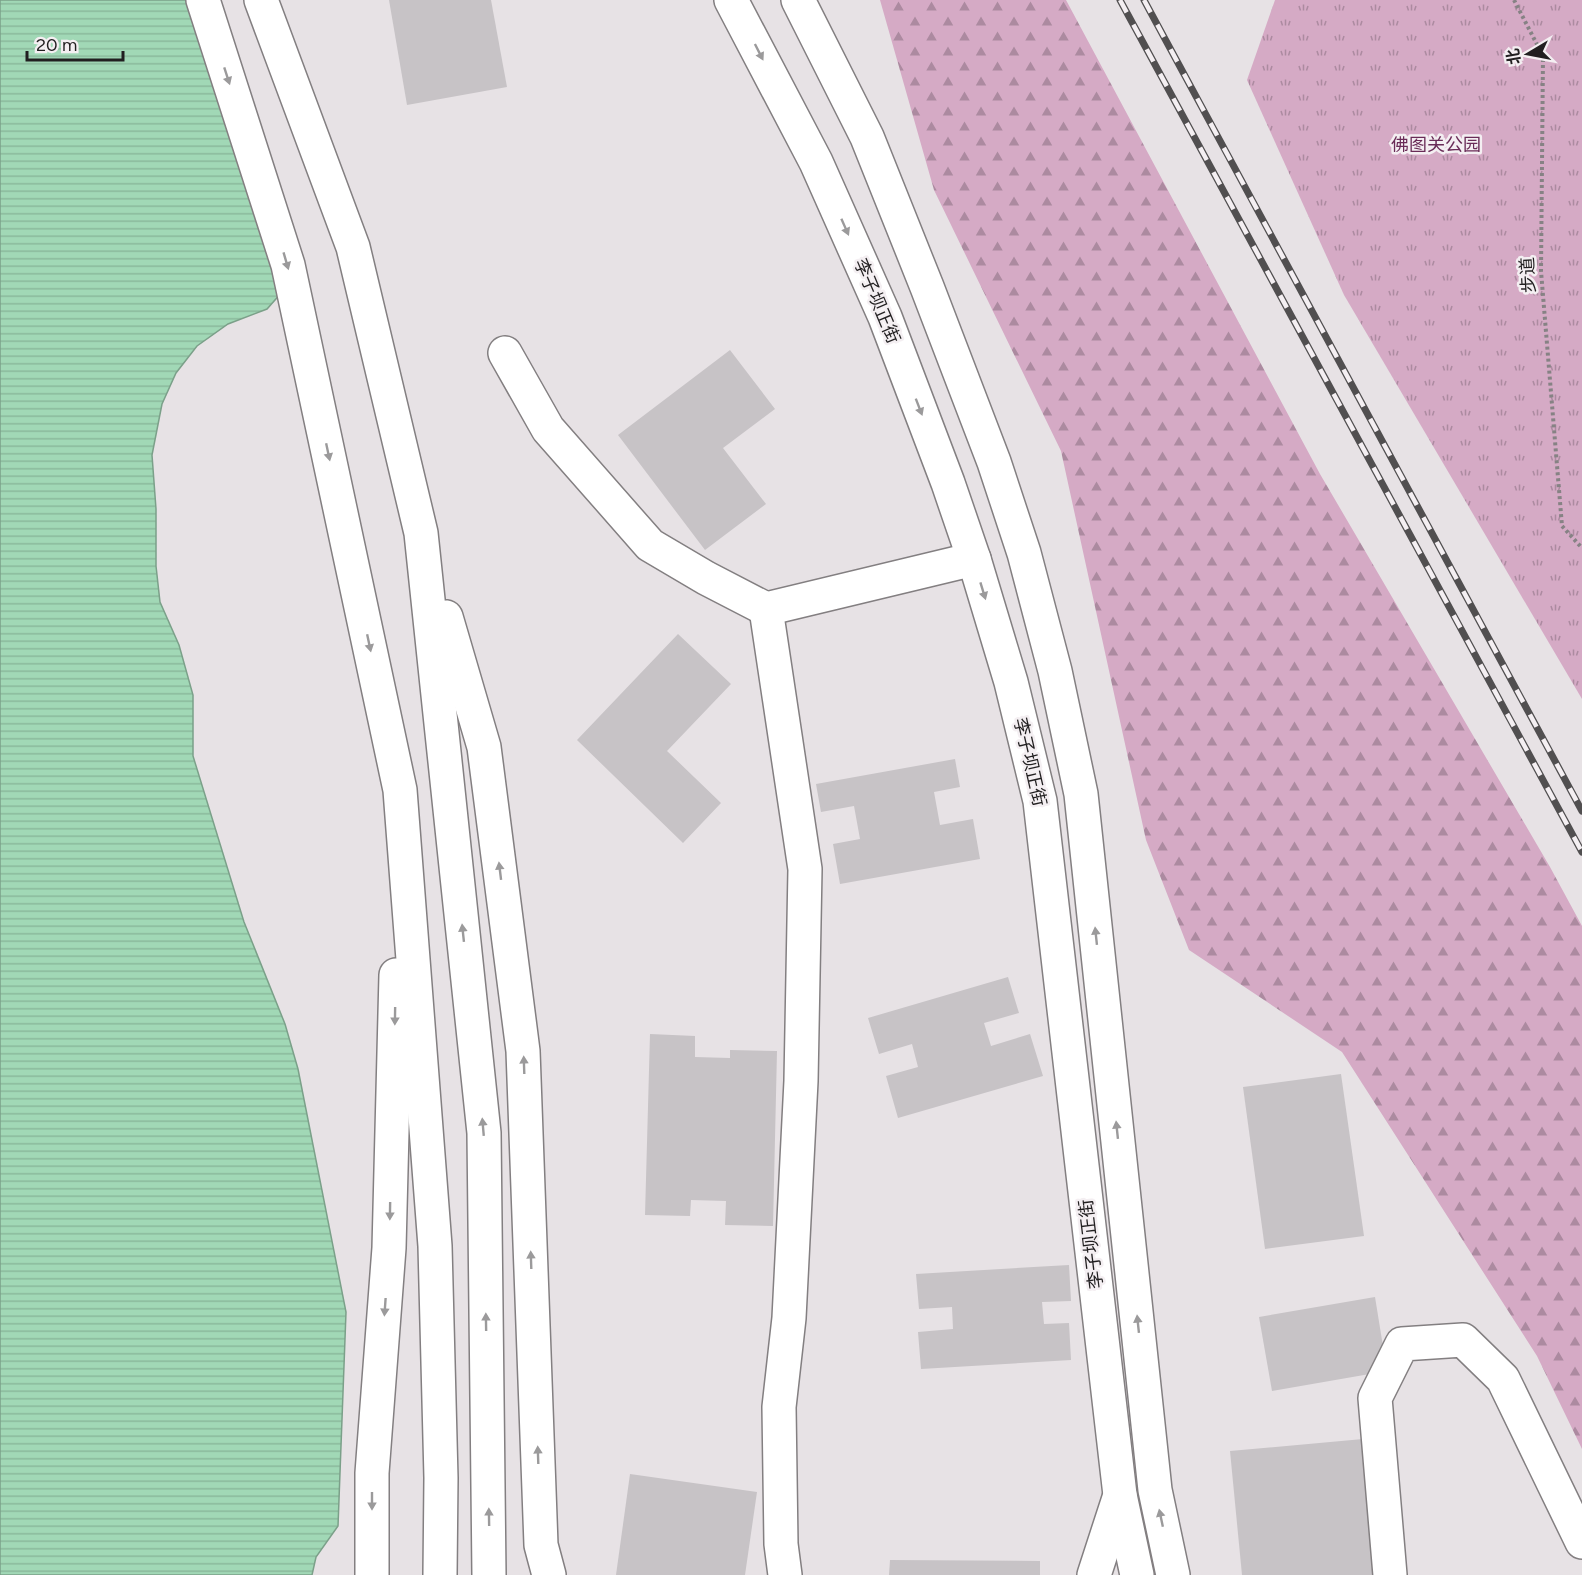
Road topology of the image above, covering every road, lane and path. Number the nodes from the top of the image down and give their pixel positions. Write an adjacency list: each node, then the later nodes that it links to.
1 (203, 0): 11 (main road, one-way to 11)
2 (261, 0): 7 (main road)
3 (732, 0): 9 (main road, 李子坝正街, one-way to 9)
4 (798, 0): 21 (main road, 李子坝正街, one-way to 4)
5 (1514, 0): 8 (path, 步道)
6 (505, 352): 10 (main road)
7 (422, 533): 16 (main road, one-way to 7); 17 (main road, one-way to 7)
8 (1582, 548)
9 (974, 559): 10 (main road); 12 (main road, 李子坝正街, one-way to 12)
10 (766, 609): 18 (main road)
11 (400, 790): 14 (main road, one-way to 14); 15 (main road)
12 (1120, 1494): 19 (main road); 20 (main road, 李子坝正街)
13 (1582, 1542): 22 (main road)
14 (372, 1575)
15 (440, 1575)
16 (489, 1575)
17 (549, 1575)
18 (785, 1575)
19 (1094, 1575)
20 (1137, 1575)
21 (1173, 1575)
22 (1390, 1575)

